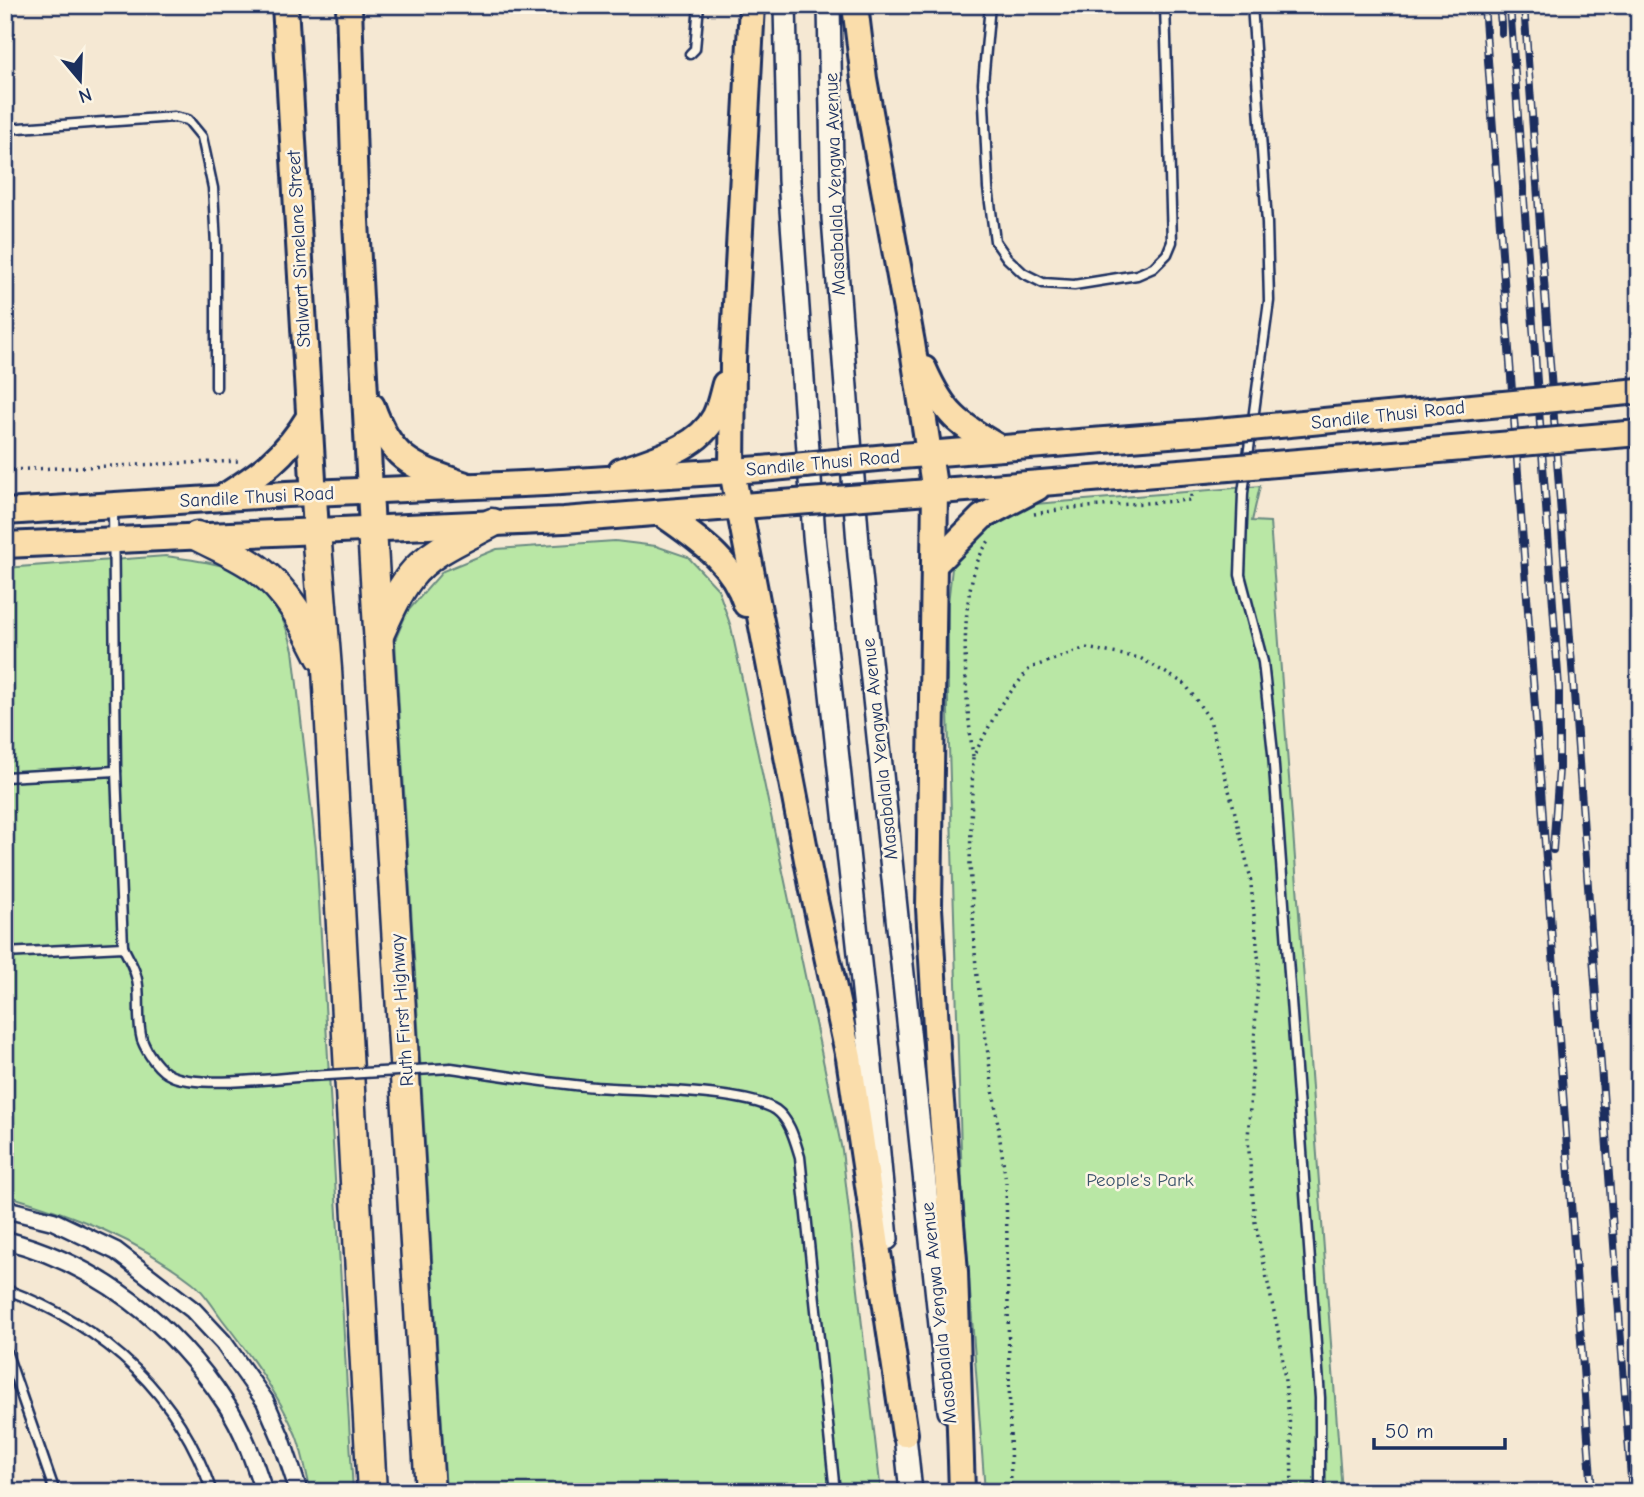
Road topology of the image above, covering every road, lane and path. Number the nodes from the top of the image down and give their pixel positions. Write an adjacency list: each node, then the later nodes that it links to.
1 (285, 5): 18 (main road, Stalwart Simelane Street)
2 (349, 5): 15 (main road)
3 (699, 5): 11 (lane)
4 (752, 5): 14 (main road)
5 (785, 5): 58 (main road)
6 (829, 5): 67 (main road, Masabalala Yengwa Avenue)
7 (855, 5): 13 (main road)
8 (990, 5): 9 (lane)
9 (1165, 5)
10 (1252, 5): 70 (lane)
11 (690, 54)
12 (5, 129): 16 (lane)
13 (912, 343): 20 (main road); 21 (main road)
14 (733, 360): 24 (main road); 26 (main road)
15 (365, 386): 28 (main road); 29 (main road)
16 (216, 387)
17 (1639, 391): 20 (main road, Sandile Thusi Road, bridge)
18 (309, 417): 22 (main road); 31 (main road, Stalwart Simelane Street)
19 (1639, 433): 25 (main road, Sandile Thusi Road, bridge)
20 (1000, 449): 21 (main road, Sandile Thusi Road)
21 (930, 454): 24 (main road, Sandile Thusi Road, bridge); 30 (main road)
22 (275, 461): 23 (path); 32 (main road)
23 (5, 470)
24 (732, 471): 26 (main road, Sandile Thusi Road); 34 (main road)
25 (1198, 471): 27 (main road, Sandile Thusi Road); 37 (path)
26 (597, 480): 28 (main road, Sandile Thusi Road)
27 (1047, 483): 30 (main road, Sandile Thusi Road); 45 (main road)
28 (468, 486): 29 (main road, Sandile Thusi Road)
29 (370, 490): 31 (main road, Sandile Thusi Road); 39 (main road)
30 (935, 492): 34 (main road, Sandile Thusi Road, bridge); 45 (main road)
31 (313, 493): 32 (main road, Sandile Thusi Road); 40 (main road, Stalwart Simelane Street)
32 (222, 498): 33 (main road, Sandile Thusi Road)
33 (113, 506): 35 (main road, Sandile Thusi Road); 43 (lane)
34 (737, 507): 36 (main road, Sandile Thusi Road); 48 (main road)
35 (5, 512)
36 (661, 513): 38 (main road, Sandile Thusi Road); 48 (main road)
37 (1026, 516)
38 (492, 523): 39 (main road, Sandile Thusi Road); 46 (highway)
39 (372, 529): 40 (main road, Sandile Thusi Road); 46 (highway, Ruth First Highway)
40 (316, 531): 41 (main road, Sandile Thusi Road); 47 (highway)
41 (197, 536): 43 (main road, Sandile Thusi Road); 47 (highway)
42 (993, 537): 49 (path)
43 (114, 540): 44 (main road, Sandile Thusi Road); 50 (lane)
44 (5, 545)
45 (936, 563): 67 (main road)
46 (379, 636): 64 (highway, Ruth First Highway)
47 (327, 669): 63 (highway)
48 (776, 705): 58 (main road)
49 (973, 757): 68 (path); 69 (path)
50 (116, 771): 51 (lane); 52 (lane)
51 (5, 777)
52 (123, 947): 53 (lane); 65 (lane, bridge)
53 (5, 953)
54 (5, 1209): 62 (street)
55 (5, 1240): 61 (street)
56 (5, 1289): 60 (lane)
57 (5, 1348): 59 (lane)
58 (905, 1434): 66 (main road)
59 (55, 1492)
60 (212, 1492)
61 (264, 1492)
62 (299, 1492)
63 (372, 1492)
64 (430, 1492)
65 (835, 1492)
66 (911, 1492)
67 (960, 1492)
68 (1011, 1492)
69 (1292, 1492)
70 (1320, 1492)

